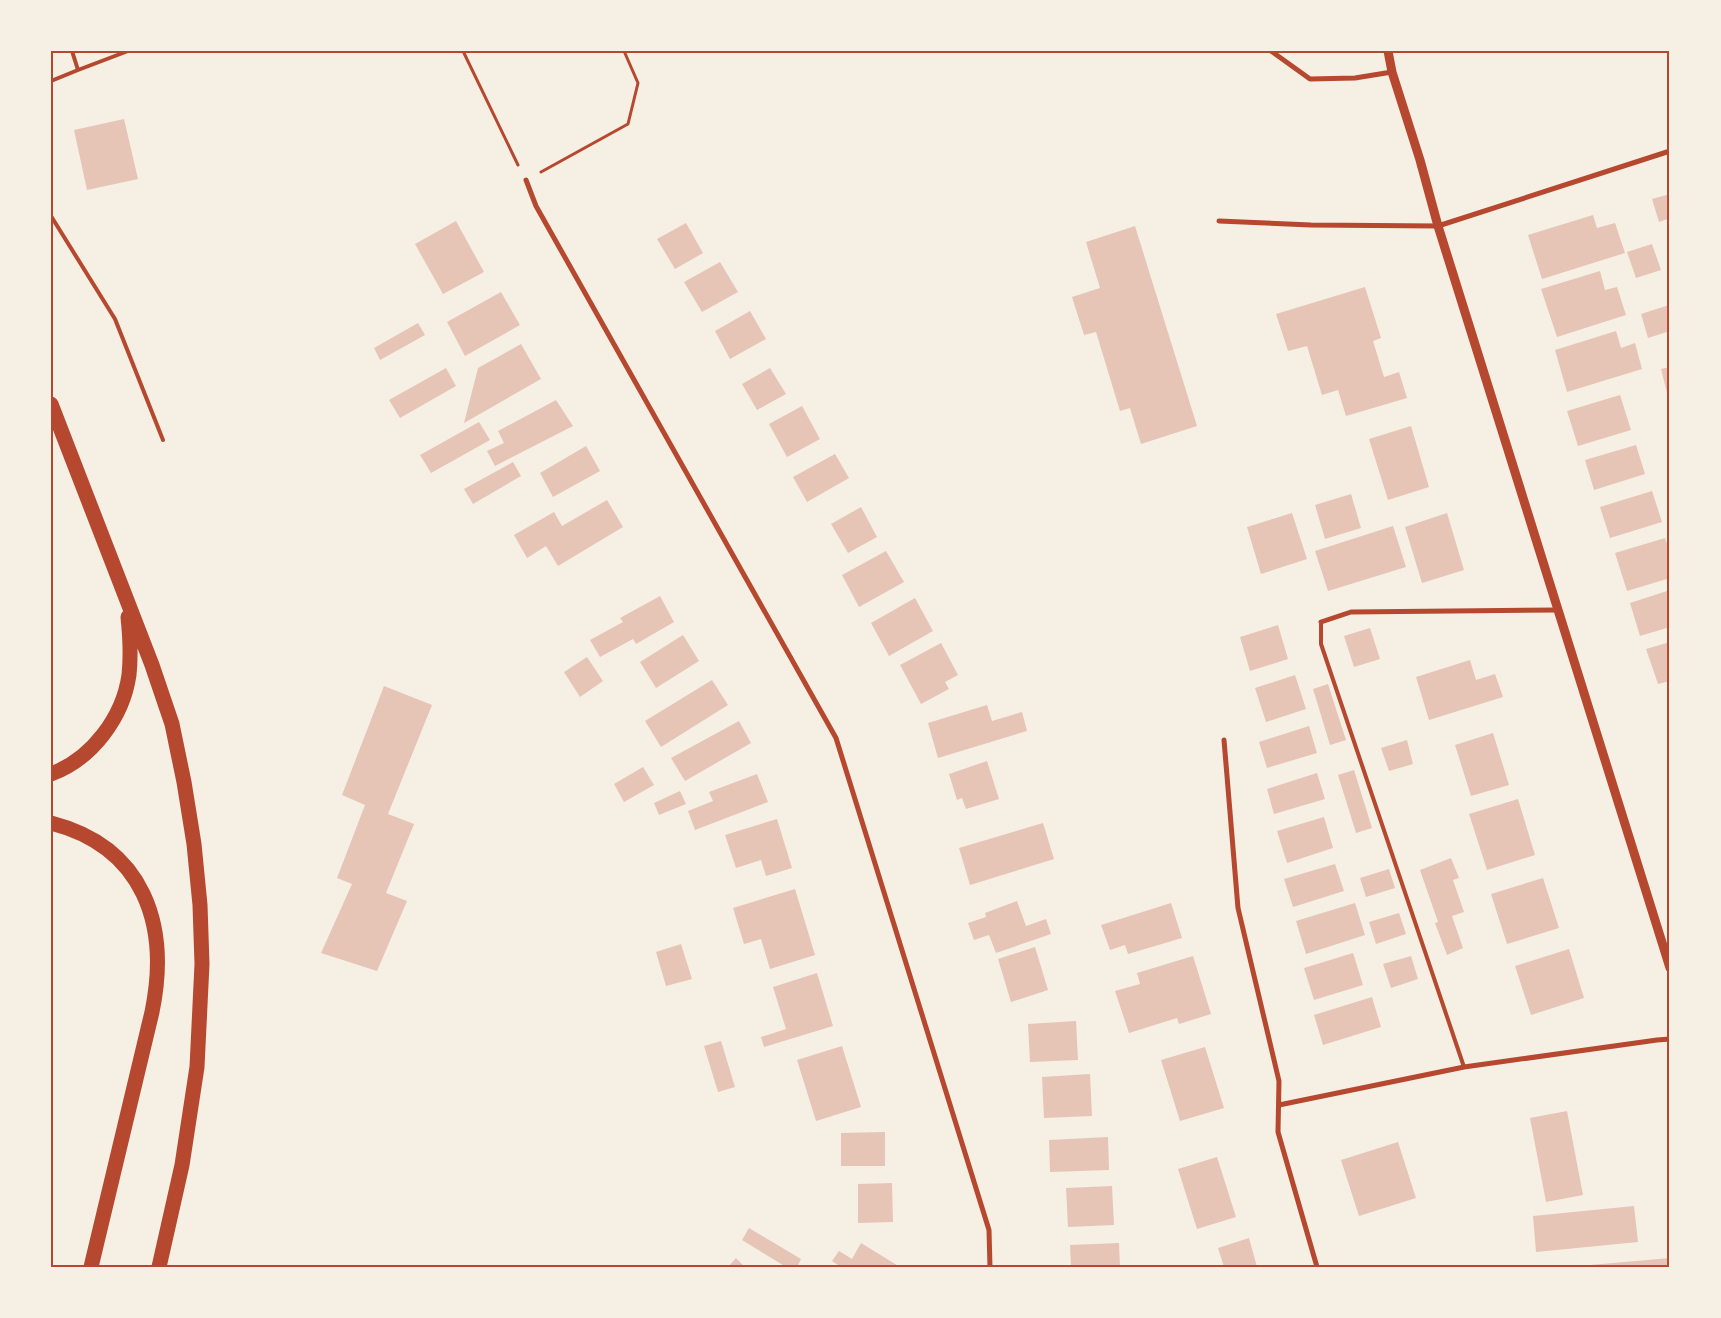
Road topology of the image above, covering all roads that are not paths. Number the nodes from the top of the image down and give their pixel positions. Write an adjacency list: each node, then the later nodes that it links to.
1 (72, 51): 5 (lane)
2 (128, 51): 5 (lane)
3 (1271, 51): 6 (street)
4 (1388, 51): 6 (street)
5 (78, 70): 7 (lane)
6 (1392, 72): 12 (street)
7 (51, 81)
8 (1670, 151): 12 (street)
9 (526, 180): 27 (street)
10 (51, 216): 14 (lane)
11 (1219, 221): 12 (street)
12 (1438, 226): 16 (street)
13 (51, 404): 15 (highway)
14 (163, 440)
15 (126, 600): 19 (highway); 26 (highway)
16 (1557, 610): 17 (street); 21 (street)
17 (1321, 622): 23 (lane)
18 (1224, 740): 24 (street)
19 (51, 774)
20 (51, 823): 25 (highway)
21 (1670, 968)
22 (1670, 1039): 23 (street)
23 (1464, 1068): 24 (street)
24 (1279, 1105): 28 (street)
25 (91, 1267)
26 (159, 1267)
27 (990, 1267)
28 (1317, 1267)

